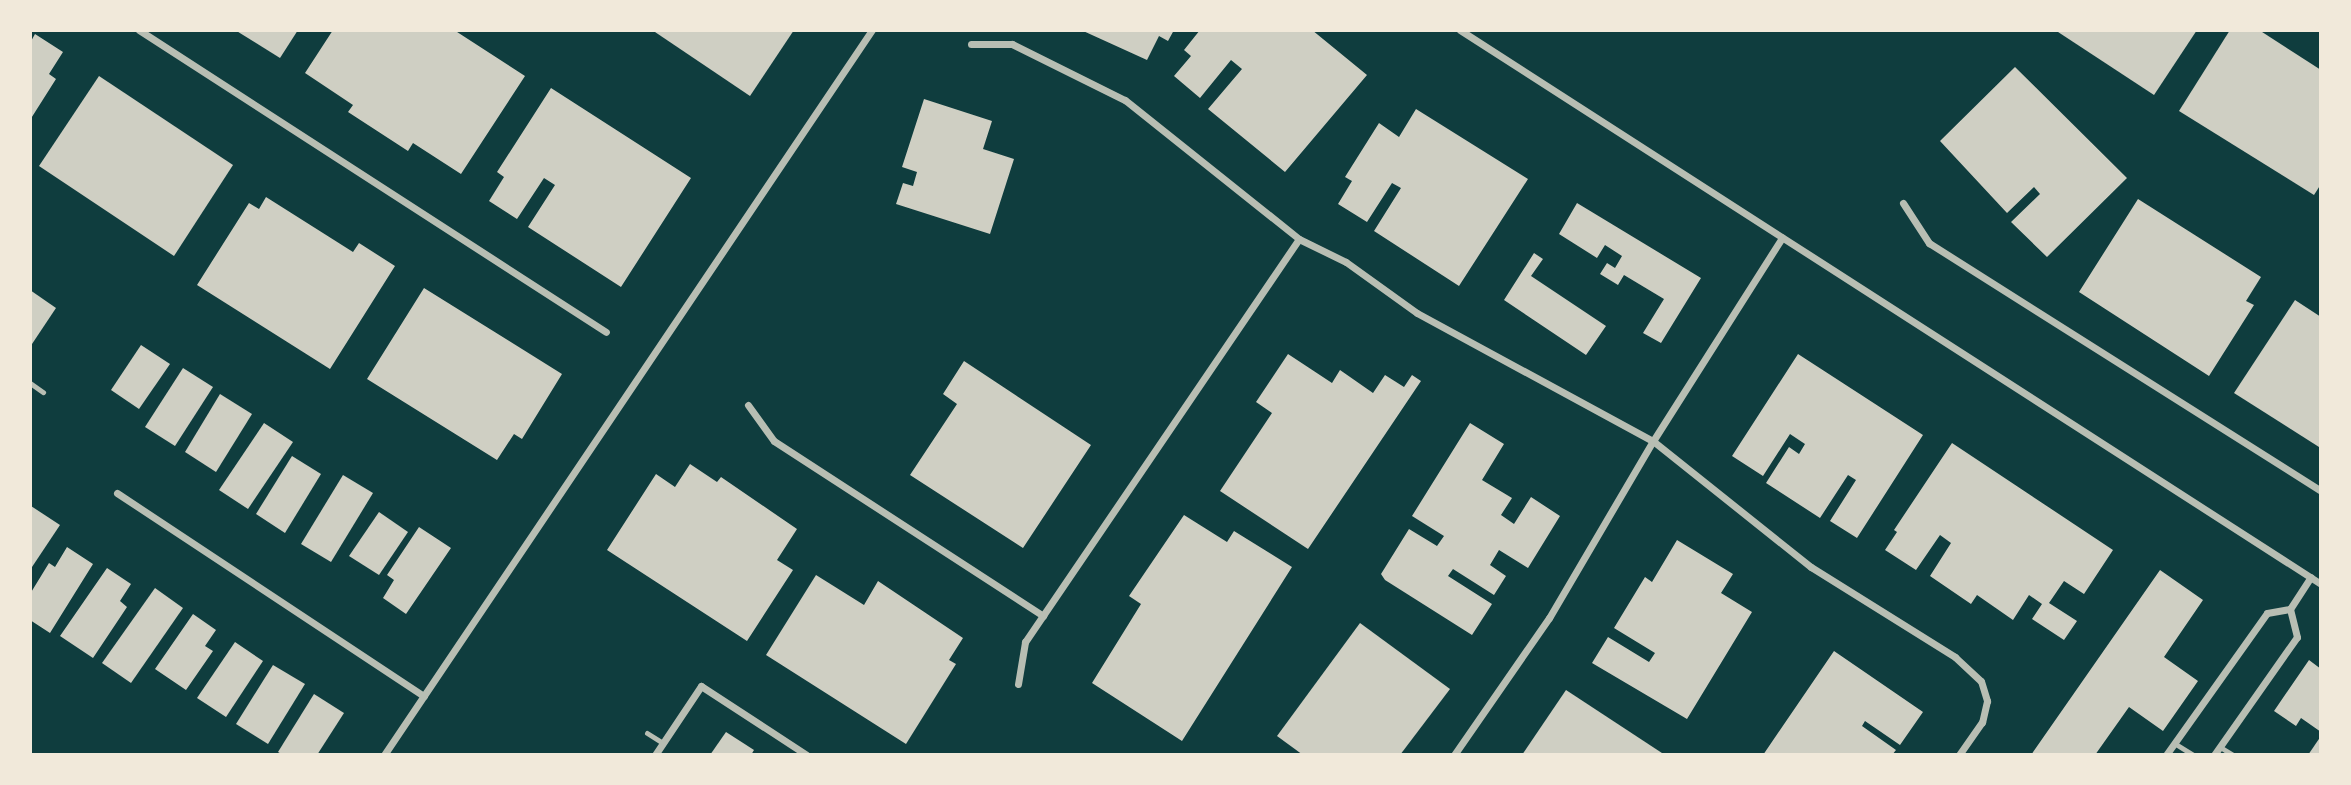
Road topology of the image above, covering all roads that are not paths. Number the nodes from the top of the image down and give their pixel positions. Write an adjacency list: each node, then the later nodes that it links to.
1 (139, 30): 8 (street)
2 (872, 30): 20 (street)
3 (1463, 30): 6 (street)
4 (971, 44): 7 (street)
5 (1903, 203): 13 (street)
6 (1782, 237): 12 (street); 15 (street)
7 (1299, 239): 12 (street); 18 (street)
8 (606, 332)
9 (30, 383): 10 (lane)
10 (43, 392)
11 (748, 405): 18 (street)
12 (1653, 441): 28 (street); 29 (street)
13 (2321, 491)
14 (117, 494): 20 (street)
15 (2311, 577): 16 (street); 17 (street)
16 (2321, 584)
17 (2290, 609): 23 (street); 24 (street)
18 (1043, 616): 19 (street)
19 (1018, 684)
20 (424, 696): 25 (street)
21 (647, 733): 22 (lane)
22 (663, 743): 26 (street); 27 (street)
23 (2174, 743): 30 (street); 31 (lane)
24 (2220, 747): 32 (street); 33 (lane)
25 (384, 755)
26 (655, 755)
27 (807, 755)
28 (1454, 755)
29 (1959, 755)
30 (2166, 755)
31 (2193, 755)
32 (2214, 755)
33 (2232, 755)

